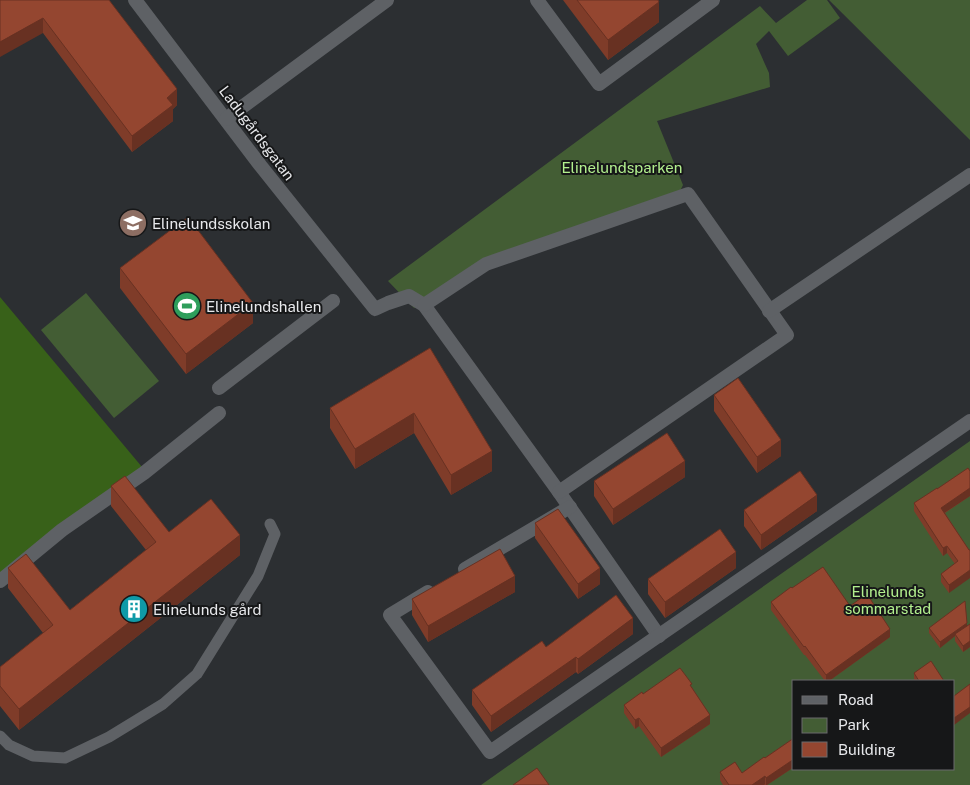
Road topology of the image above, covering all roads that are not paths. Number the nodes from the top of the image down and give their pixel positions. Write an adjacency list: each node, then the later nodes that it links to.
1 (135, 0): 5 (street, Ladugårdsgatan)
2 (386, 0): 5 (street)
3 (537, 0): 4 (street)
4 (713, 0)
5 (226, 119): 8 (street, Ladugårdsgatan)
6 (970, 175): 9 (street)
7 (333, 301): 10 (street)
8 (424, 305): 9 (street); 13 (street)
9 (769, 310): 13 (street)
10 (219, 388)
11 (219, 413): 17 (street)
12 (970, 421): 19 (street)
13 (559, 492): 14 (street)
14 (570, 507): 16 (street); 19 (street)
15 (270, 524): 20 (lane)
16 (455, 576)
17 (0, 581)
18 (439, 585): 19 (street)
19 (659, 636)
20 (0, 736)

